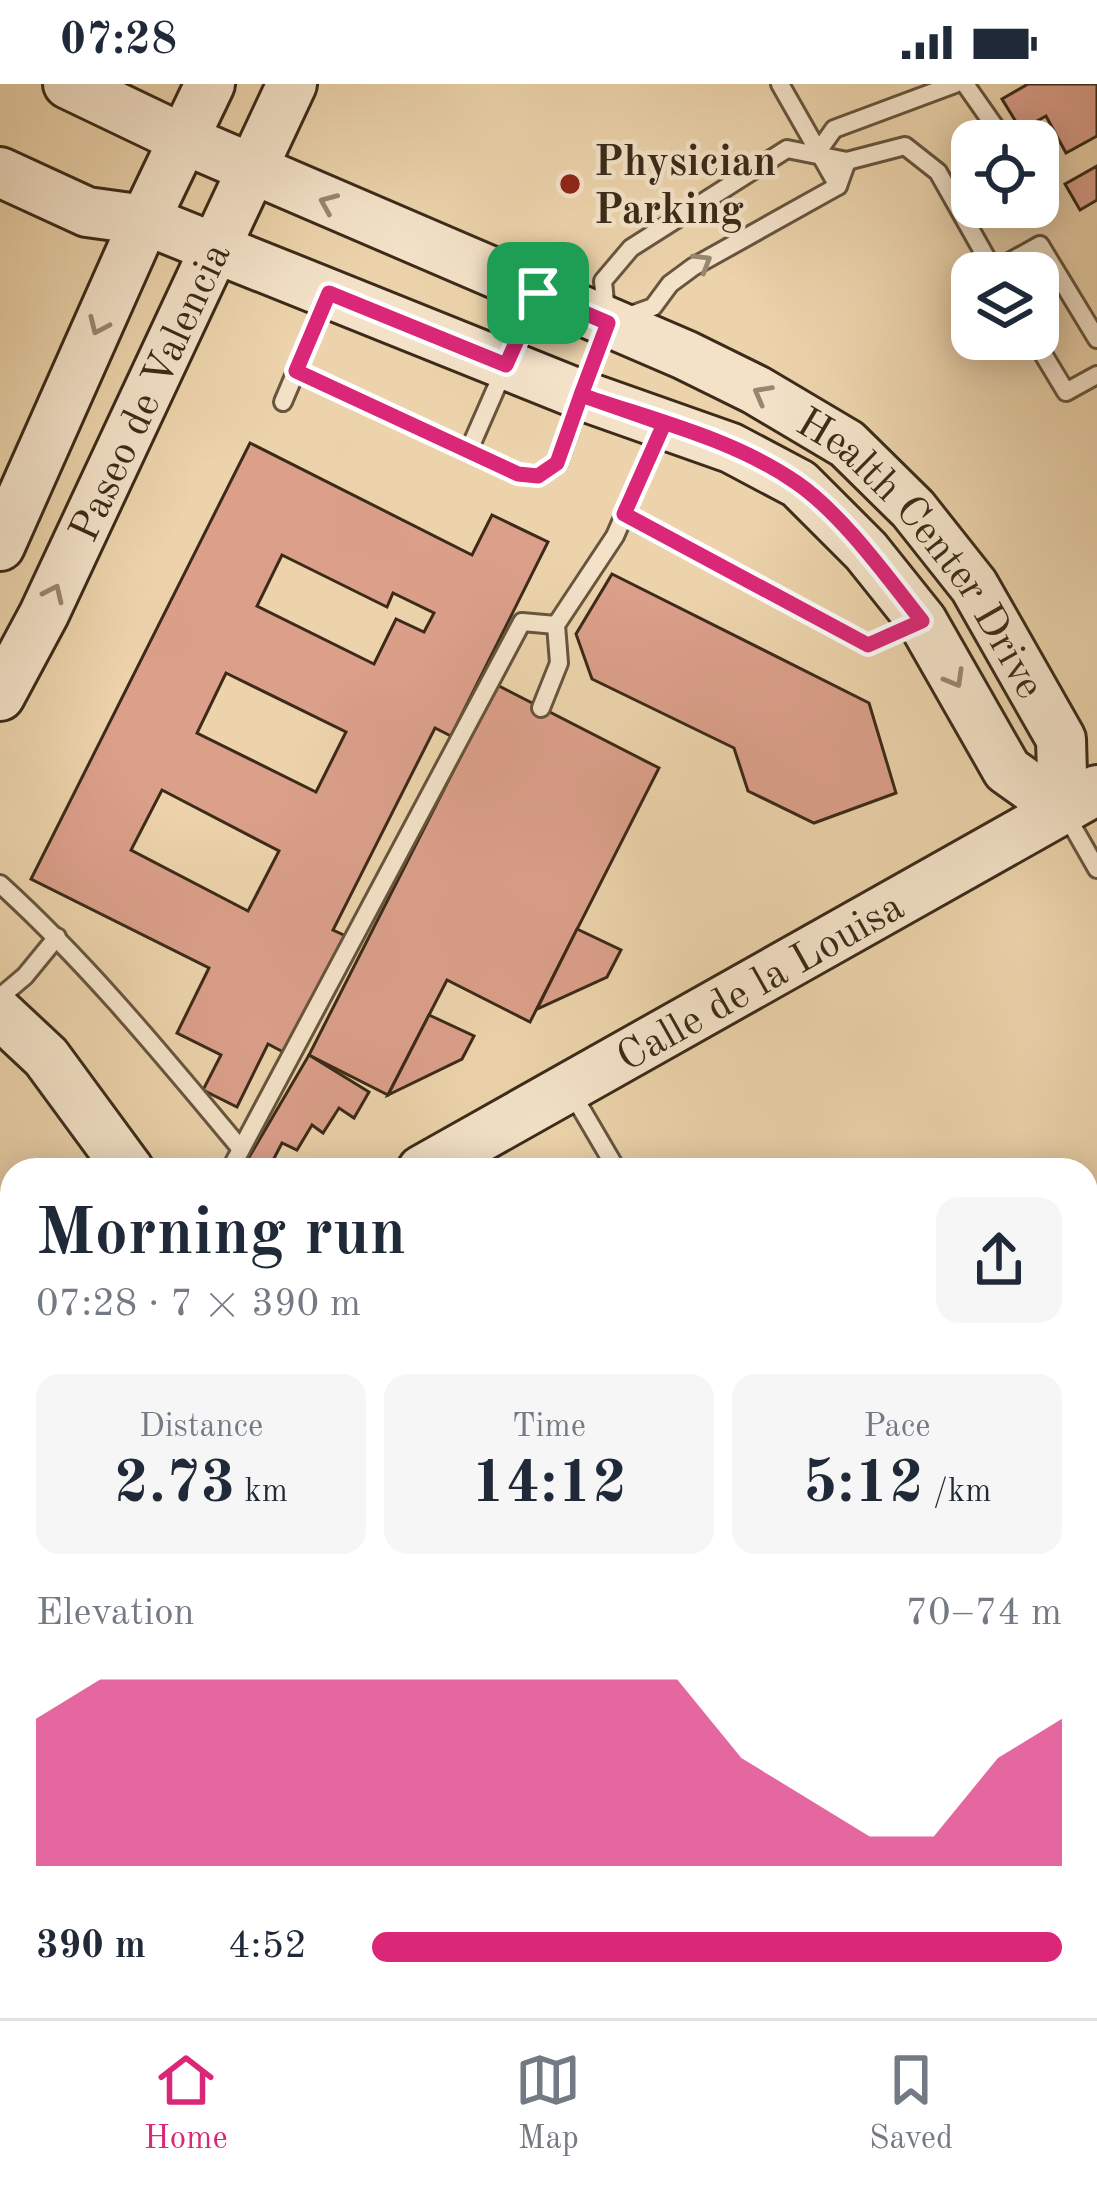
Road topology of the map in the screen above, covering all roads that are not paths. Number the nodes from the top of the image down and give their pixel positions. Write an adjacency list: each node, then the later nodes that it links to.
1 (68, 84): 8 (street, Health Center Drive)
2 (211, 84): 8 (street, Paseo de Valencia)
3 (292, 84): 11 (street, Paseo de Valencia)
4 (780, 84): 9 (lane)
5 (955, 84): 9 (lane)
6 (965, 84): 7 (lane)
7 (990, 120)
8 (183, 140): 11 (street, Health Center Drive); 15 (street, Paseo de Valencia)
9 (817, 153): 10 (lane); 13 (lane); 20 (lane)
10 (847, 161): 13 (lane); 14 (lane)
11 (252, 170): 16 (street, Paseo de Valencia); 19 (street, Health Center Drive, one-way to 11)
12 (0, 172): 15 (street, Health Center Drive)
13 (838, 187): 20 (lane, one-way to 13)
14 (951, 195)
15 (145, 220): 16 (street, Health Center Drive); 31 (street, Paseo de Valencia, one-way to 31)
16 (217, 247): 18 (street, Health Center Drive); 34 (street, Paseo de Valencia, one-way to 16)
17 (1059, 276): 21 (lane)
18 (329, 293): 23 (street, Health Center Drive); 24 (lane)
19 (538, 293): 20 (street, Health Center Drive); 23 (lane)
20 (608, 323): 26 (lane); 36 (street, Health Center Drive, one-way to 20)
21 (1097, 339)
22 (1047, 360): 25 (lane)
23 (506, 365): 26 (street, Health Center Drive); 29 (lane)
24 (296, 371): 27 (lane); 29 (lane)
25 (1097, 374)
26 (581, 395): 28 (street, Health Center Drive); 29 (lane)
27 (283, 402)
28 (664, 424): 30 (lane); 32 (street, Health Center Drive)
29 (469, 450)
30 (624, 514): 32 (lane); 33 (lane)
31 (0, 545)
32 (922, 621): 36 (street, Health Center Drive, one-way to 36)
33 (556, 625): 35 (lane); 43 (lane)
34 (0, 696)
35 (541, 708)
36 (1080, 800): 37 (lane); 42 (street, Calle de la Louisa)
37 (1097, 869)
38 (0, 884): 39 (lane)
39 (57, 937): 40 (lane); 43 (lane)
40 (0, 997)
41 (0, 1014): 44 (street)
42 (569, 1088): 46 (street, Calle de la Louisa); 47 (lane)
43 (241, 1149): 45 (lane)
44 (121, 1158)
45 (236, 1158)
46 (446, 1158)
47 (609, 1158)

